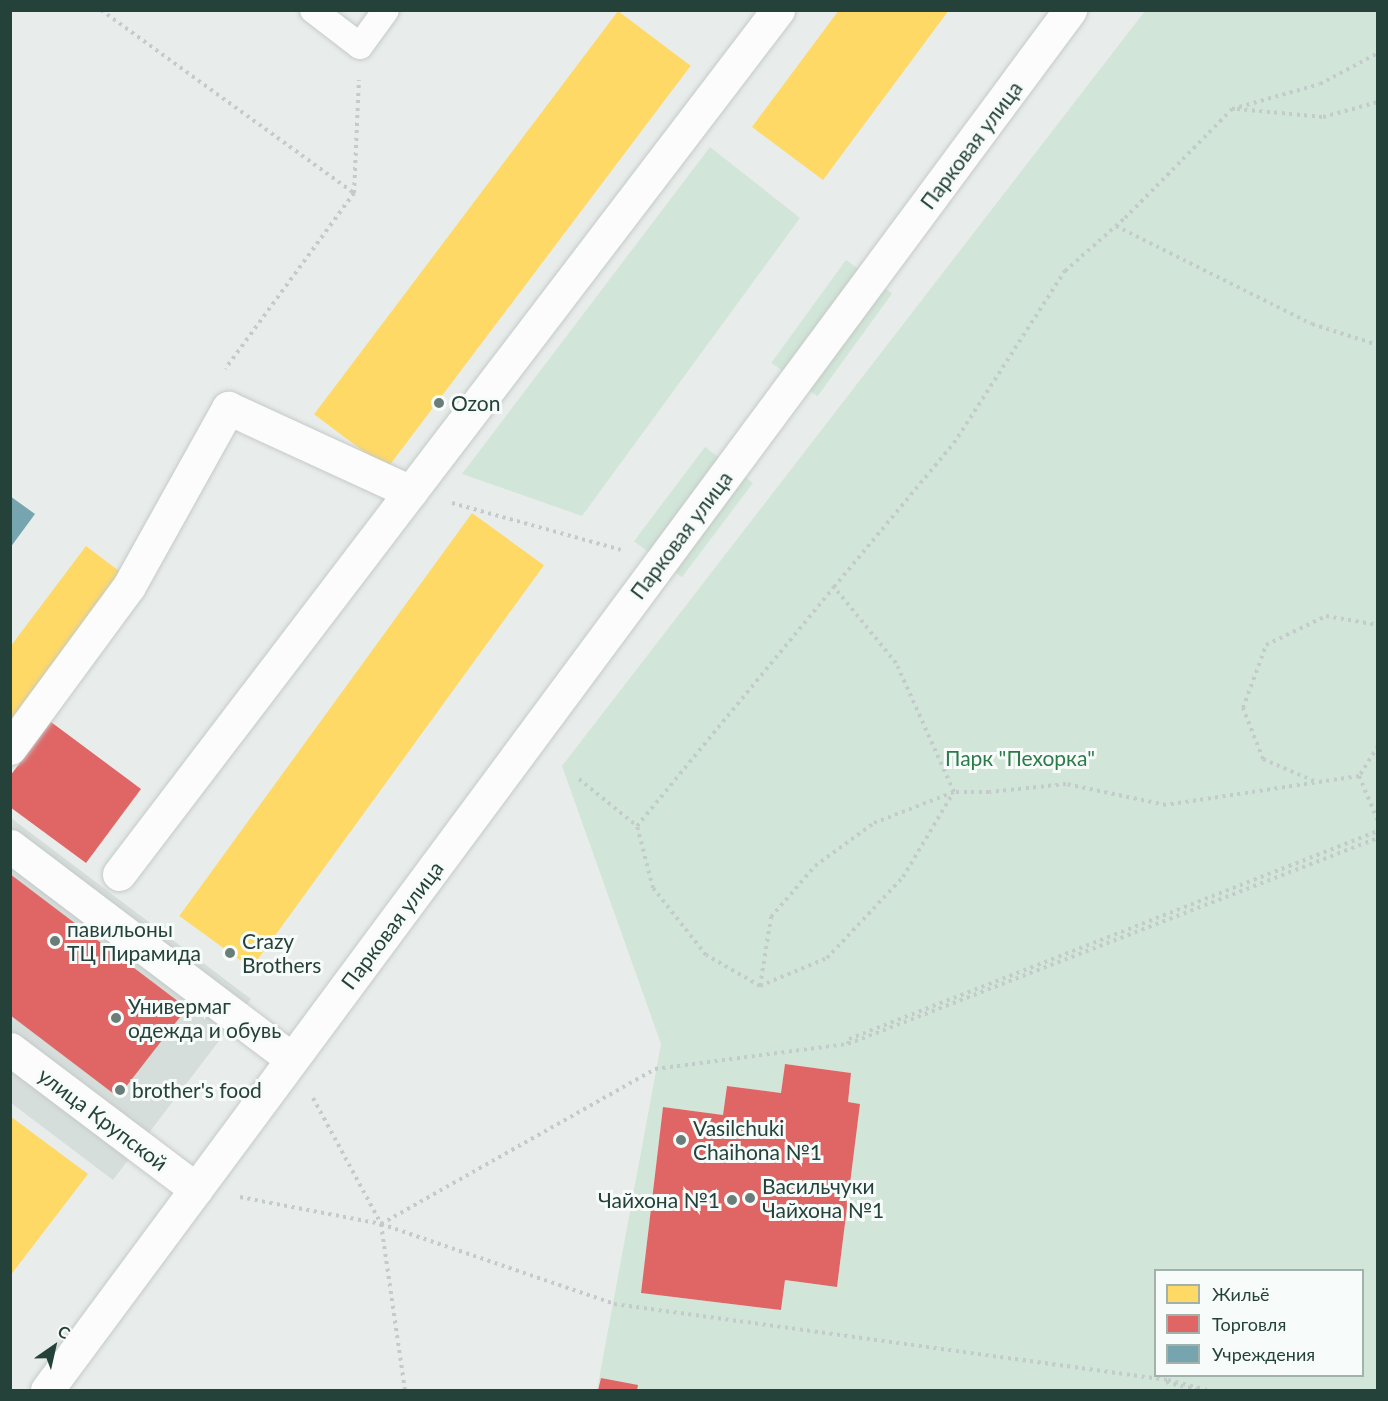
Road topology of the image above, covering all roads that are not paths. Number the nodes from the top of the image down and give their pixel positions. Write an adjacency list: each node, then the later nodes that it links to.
1 (314, 10): 2 (lane)
2 (386, 10)
3 (778, 10): 5 (street)
4 (1070, 10): 10 (street, Парковая улица)
5 (411, 492): 6 (street); 8 (street)
6 (10, 748)
7 (10, 846): 8 (street)
8 (94, 909): 10 (street)
9 (10, 1049): 11 (street, улица Крупской)
10 (292, 1059): 11 (street, Парковая улица)
11 (196, 1189): 12 (street, Парковая улица)
12 (47, 1390)

